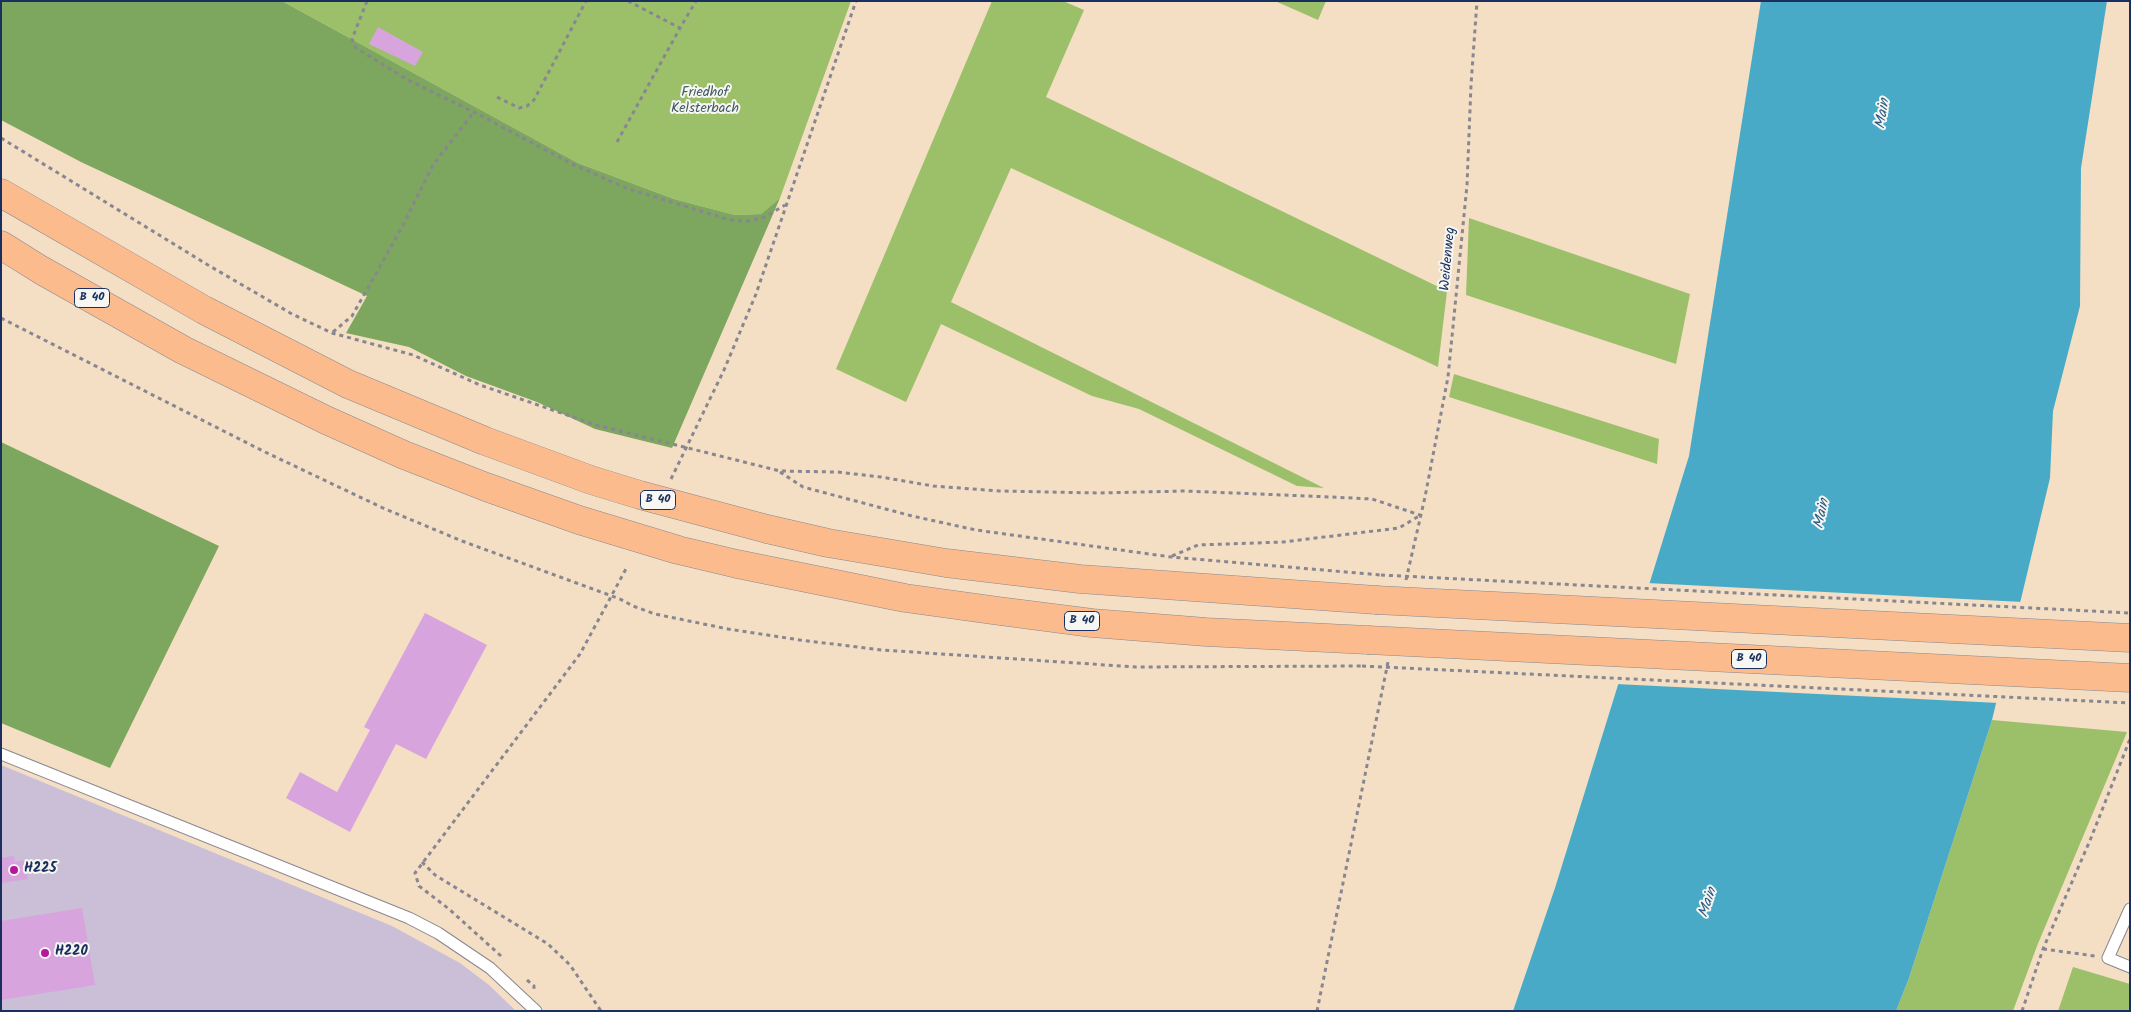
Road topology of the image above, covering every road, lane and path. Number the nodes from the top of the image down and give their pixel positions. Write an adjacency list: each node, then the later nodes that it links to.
1 (367, 1): 9 (path)
2 (586, 1): 8 (path)
3 (628, 1): 7 (path)
4 (696, 1): 7 (path)
5 (856, 1): 13 (path)
6 (1477, 1): 20 (path, Weidenweg)
7 (680, 28): 11 (path)
8 (497, 98)
9 (474, 112): 13 (path); 16 (path)
10 (1, 138): 16 (path)
11 (617, 142)
12 (1, 193): 24 (highway, B 40)
13 (785, 205): 17 (path)
14 (1, 245): 28 (highway, B 40)
15 (1, 318): 25 (path)
16 (332, 332): 17 (path)
17 (687, 447): 18 (path); 19 (path)
18 (780, 471): 20 (path); 21 (path)
19 (671, 479)
20 (1420, 515): 21 (path); 23 (path, Weidenweg)
21 (1171, 557): 24 (path)
22 (628, 567): 25 (path)
23 (1404, 586)
24 (1379, 587): 26 (path, bridge); 27 (highway, B 40, bridge)
25 (610, 596): 30 (path, bridge); 33 (path)
26 (2130, 612)
27 (2130, 638)
28 (1379, 646): 29 (highway, B 40, bridge); 42 (path)
29 (2130, 678)
30 (2130, 703)
31 (2130, 739): 35 (path)
32 (1, 754): 40 (lane)
33 (422, 862): 37 (path); 41 (path)
34 (2130, 909): 36 (lane)
35 (2043, 949): 36 (path); 43 (path)
36 (2108, 958): 38 (lane)
37 (503, 959)
38 (2130, 967)
39 (522, 976): 40 (path)
40 (534, 1008)
41 (601, 1011)
42 (1316, 1011)
43 (2022, 1011)

